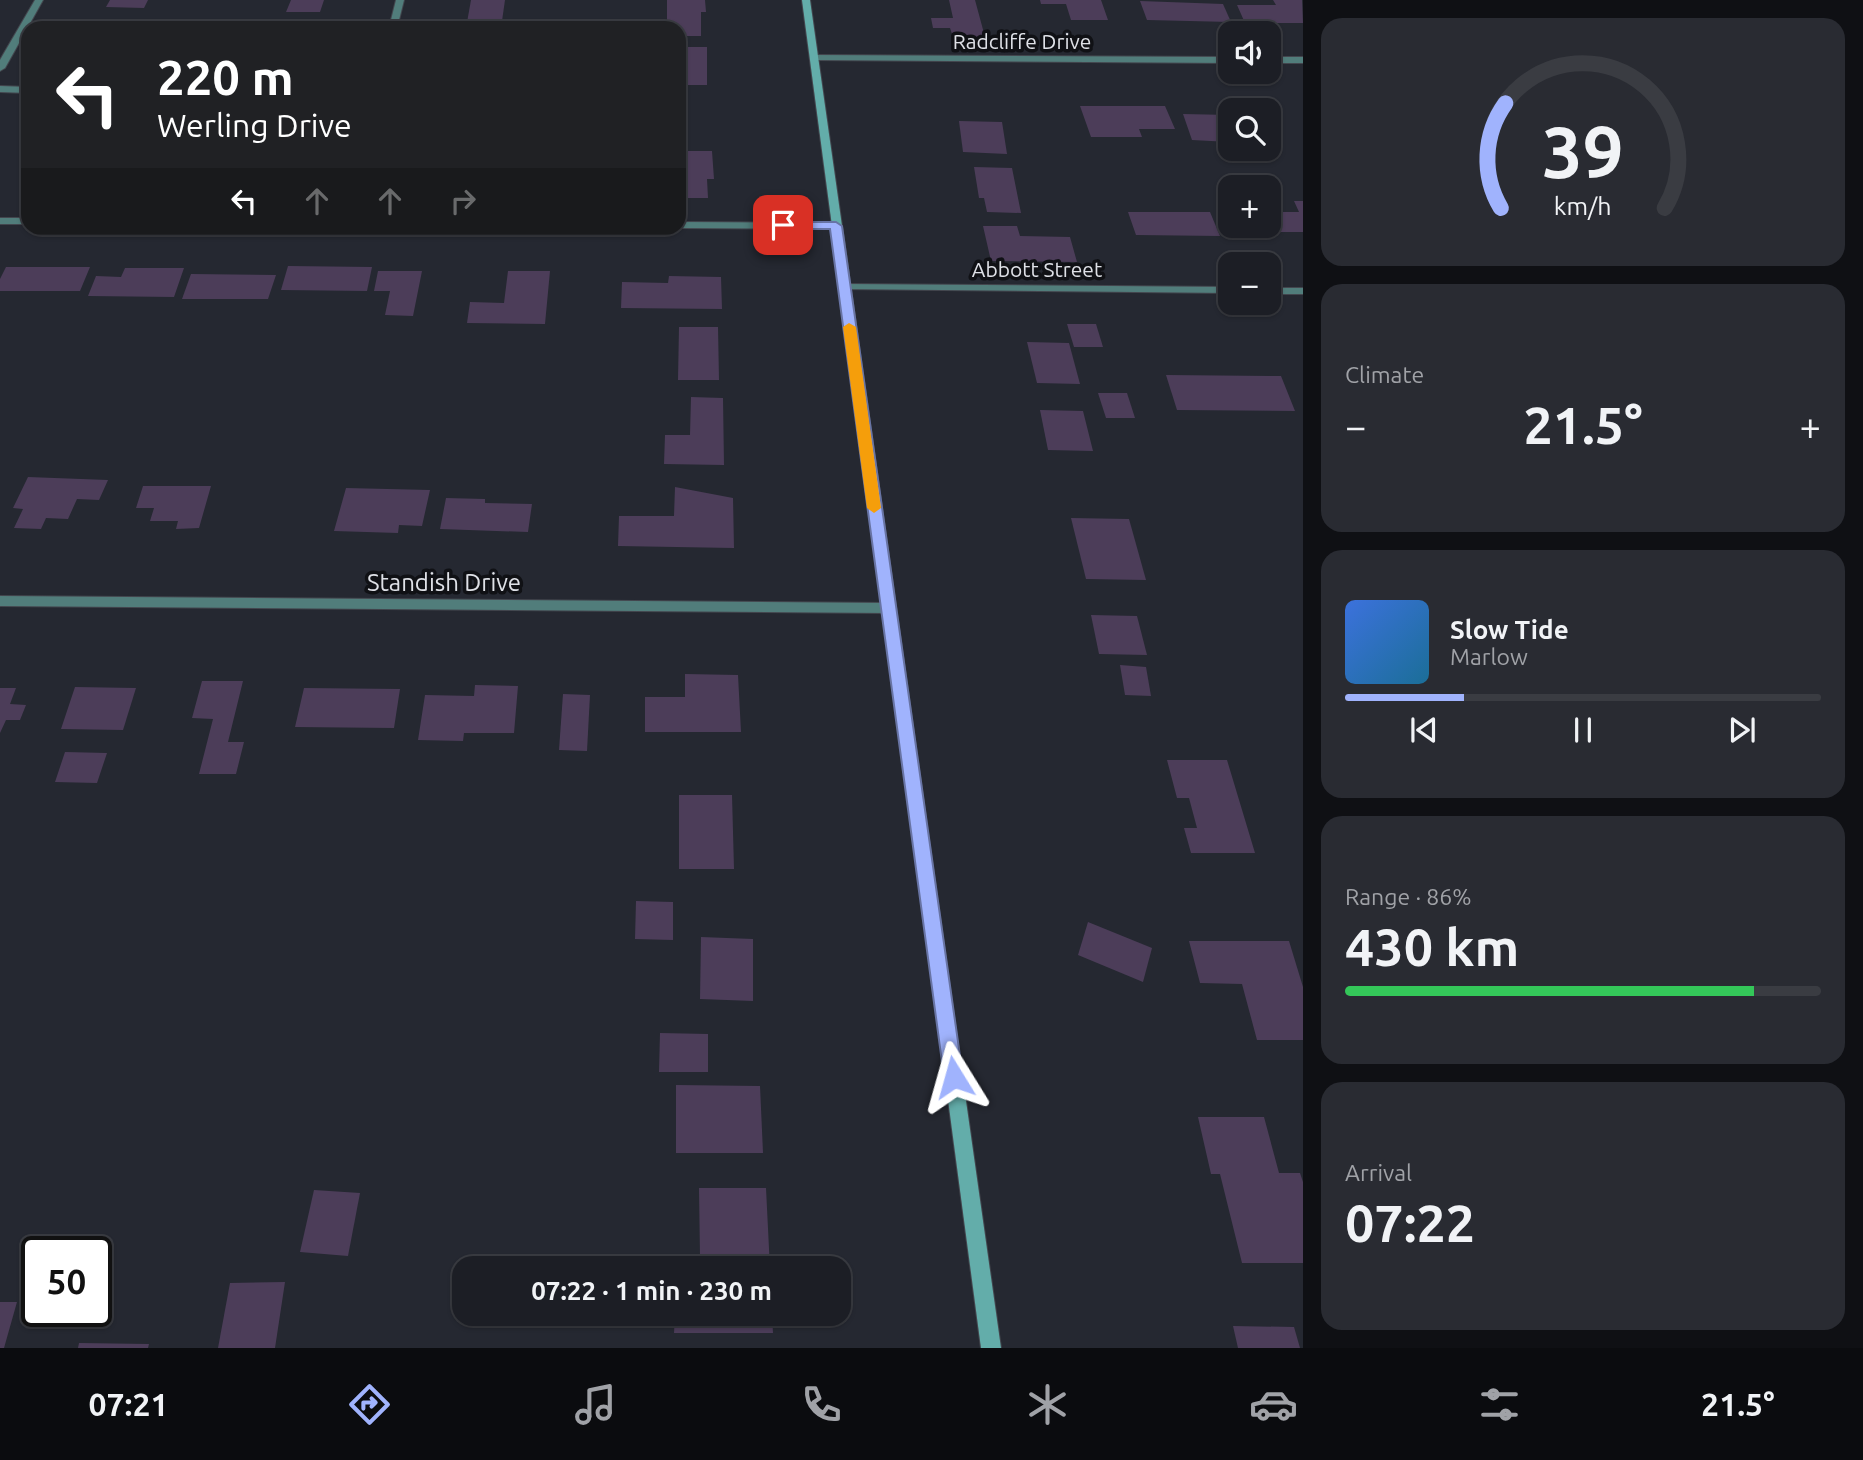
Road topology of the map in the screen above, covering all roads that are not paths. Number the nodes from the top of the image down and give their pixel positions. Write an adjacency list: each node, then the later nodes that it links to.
1 (38, 0): 4 (street)
2 (400, 0): 5 (street)
3 (806, 0): 7 (main road)
4 (26, 21)
5 (395, 21)
6 (21, 30): 11 (street)
7 (814, 57): 8 (street, Radcliffe Drive); 17 (main road)
8 (1218, 60)
9 (1281, 60): 10 (street)
10 (1303, 60)
11 (0, 68)
12 (0, 89): 13 (street)
13 (21, 90)
14 (0, 220): 15 (street)
15 (21, 221)
16 (686, 225): 17 (street)
17 (836, 226): 18 (main road)
18 (844, 287): 19 (street, Abbott Street); 23 (main road)
19 (1218, 290)
20 (1281, 291): 21 (street)
21 (1303, 291)
22 (0, 601): 23 (street, Standish Drive)
23 (888, 608): 24 (main road)
24 (991, 1348)

